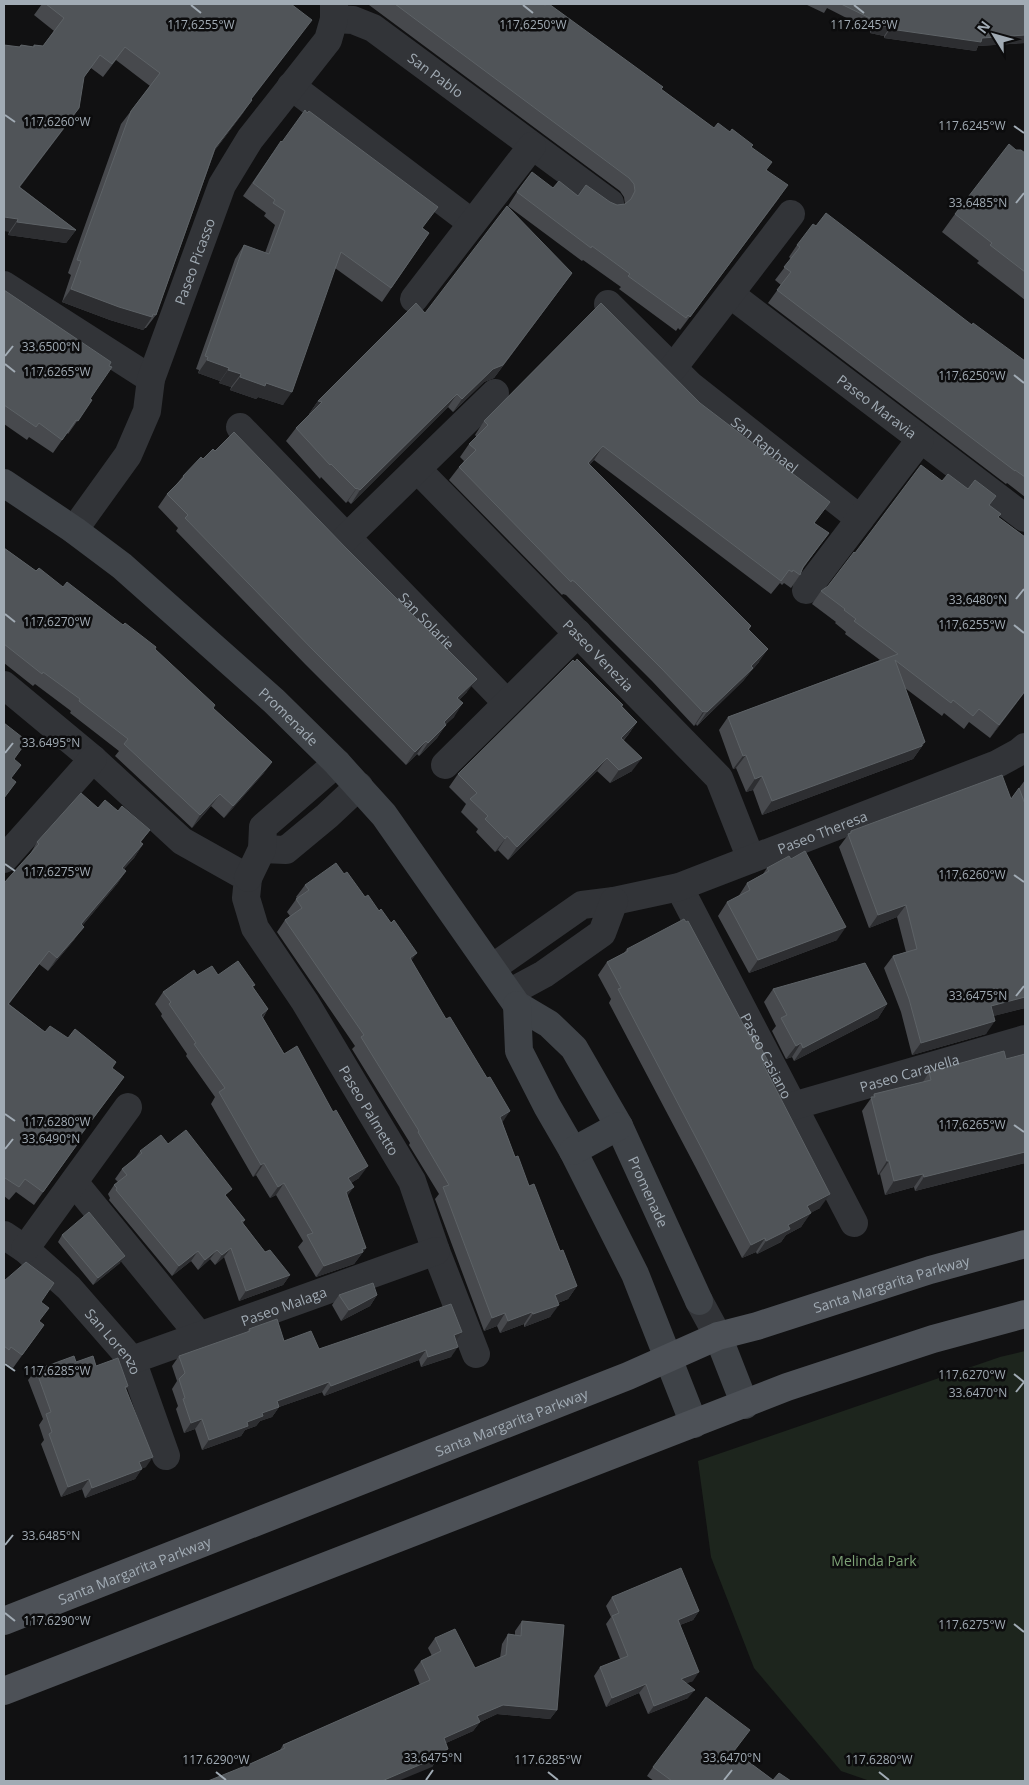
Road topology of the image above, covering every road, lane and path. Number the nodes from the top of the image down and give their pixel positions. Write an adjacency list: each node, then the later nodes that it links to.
1 (334, 11): 2 (street, Paseo Picasso); 3 (street, San Pablo)
2 (291, 86): 6 (street); 12 (street, Paseo Picasso)
3 (532, 146): 4 (street, San Pablo); 6 (street)
4 (610, 203)
5 (791, 214): 8 (street)
6 (472, 223): 9 (street)
7 (4, 285): 12 (street)
8 (730, 294): 11 (street); 15 (street, Paseo Maravia)
9 (414, 299)
10 (608, 304): 11 (street, San Raphael)
11 (673, 368): 19 (street, San Raphael)
12 (151, 379): 20 (street, Paseo Picasso)
13 (495, 393): 16 (street)
14 (240, 427): 21 (street, San Solarie)
15 (920, 440): 18 (street, Paseo Maravia); 19 (street)
16 (417, 469): 21 (street); 23 (street, Paseo Venezia)
17 (4, 482): 20 (street, Promenade)
18 (1025, 518)
19 (860, 519): 22 (street)
20 (74, 530): 28 (street, Promenade)
21 (346, 538): 25 (street, San Solarie)
22 (806, 590)
23 (578, 633): 25 (street); 33 (street, Paseo Venezia)
24 (4, 685): 27 (street)
25 (507, 704): 29 (street)
26 (1025, 747): 33 (street, Paseo Theresa)
27 (92, 758): 32 (street); 34 (street)
28 (337, 763): 30 (street, Promenade); 31 (street, Paseo Palmetto)
29 (445, 765)
30 (359, 786): 31 (street); 37 (street, Promenade)
31 (262, 849): 34 (street, Paseo Palmetto)
32 (4, 859)
33 (751, 859): 35 (street, Paseo Theresa)
34 (248, 878): 48 (street, Paseo Palmetto)
35 (679, 887): 36 (street, Paseo Theresa); 40 (street, Paseo Casiano)
36 (614, 901): 37 (street, Paseo Theresa); 38 (street)
37 (492, 968): 38 (street, Promenade)
38 (514, 999): 42 (street, Promenade); 43 (street)
39 (1025, 1039): 40 (street, Paseo Caravella)
40 (793, 1106): 45 (street, Paseo Casiano)
41 (128, 1107): 44 (street, San Lorenzo)
42 (618, 1126): 43 (street); 51 (street, Promenade)
43 (573, 1151): 53 (street)
44 (74, 1182): 46 (street, San Lorenzo); 50 (street)
45 (854, 1223)
46 (14, 1242): 54 (street, San Lorenzo)
47 (1025, 1244): 51 (main road, Santa Margarita Parkway)
48 (436, 1251): 50 (street, Paseo Malaga); 52 (street, Paseo Palmetto)
49 (1025, 1314): 55 (main road)
50 (199, 1335): 54 (street, Paseo Malaga)
51 (718, 1336): 53 (main road, Santa Margarita Parkway); 55 (street, Promenade)
52 (476, 1354)
53 (668, 1358): 56 (street); 58 (main road, Santa Margarita Parkway)
54 (132, 1360): 57 (street, San Lorenzo)
55 (745, 1405): 56 (main road)
56 (694, 1424): 59 (main road)
57 (166, 1456)
58 (4, 1621)
59 (4, 1691)

